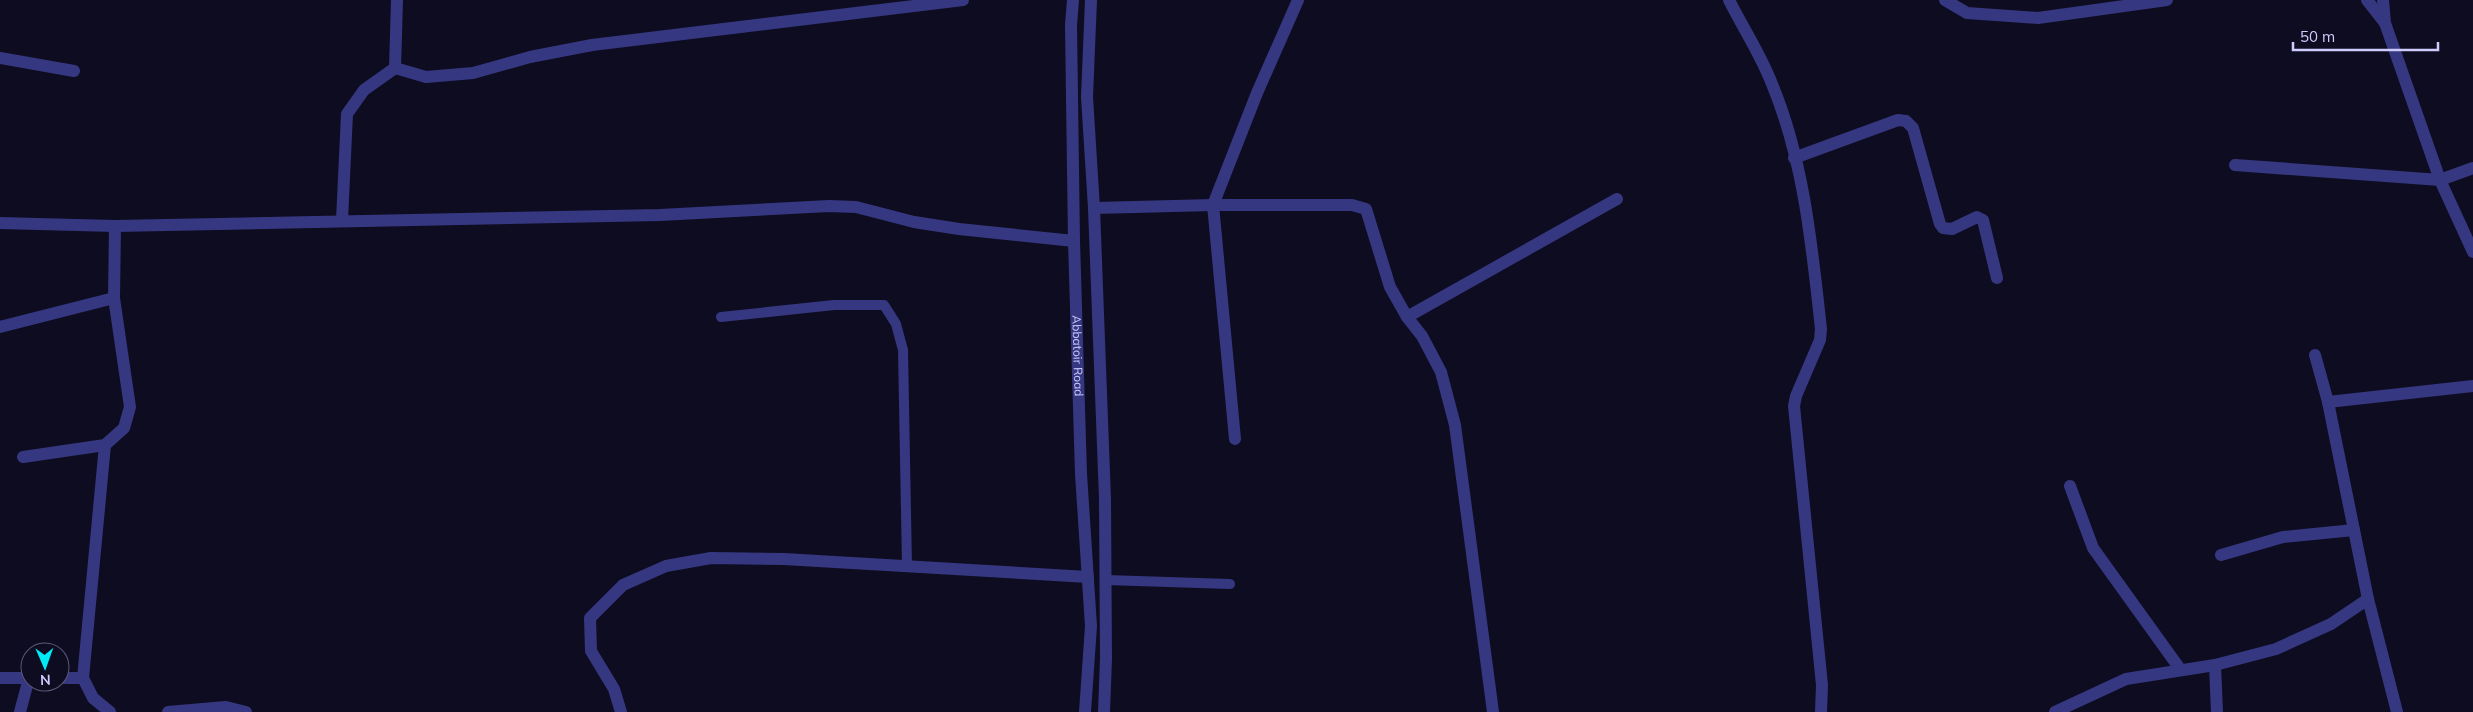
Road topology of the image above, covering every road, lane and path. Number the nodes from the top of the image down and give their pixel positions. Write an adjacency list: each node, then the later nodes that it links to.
1 (397, 0): 13 (street)
2 (963, 0): 13 (street)
3 (1073, 0): 25 (street, Abbatoir Road)
4 (1091, 0): 21 (street, Abbatoir Road)
5 (1298, 0): 20 (street)
6 (1729, 0): 15 (street)
7 (1945, 0): 8 (street)
8 (2167, 0)
9 (2367, 0): 11 (street)
10 (2383, 0): 11 (street)
11 (2385, 23): 18 (street)
12 (0, 58): 14 (street)
13 (395, 68): 22 (street)
14 (74, 71)
15 (1794, 158): 27 (street); 61 (street)
16 (2235, 165): 18 (street)
17 (2473, 168): 18 (street)
18 (2440, 180): 26 (street)
19 (1617, 200): 30 (street)
20 (1213, 205): 21 (street); 30 (street); 35 (street)
21 (1094, 208): 43 (street, Abbatoir Road)
22 (342, 220): 24 (street); 25 (street)
23 (0, 222): 24 (street)
24 (115, 226): 28 (street)
25 (1074, 241): 42 (street, Abbatoir Road)
26 (2473, 252)
27 (1997, 278)
28 (114, 298): 31 (street); 36 (street)
29 (721, 317): 41 (lane)
30 (1407, 317): 60 (street)
31 (0, 327)
32 (2315, 356): 34 (street)
33 (2473, 386): 34 (street)
34 (2328, 402): 39 (street)
35 (1235, 439)
36 (105, 445): 37 (street); 51 (street)
37 (23, 457)
38 (2070, 486): 47 (street)
39 (2354, 530): 40 (street); 45 (street)
40 (2221, 555)
41 (907, 566): 42 (street); 57 (street)
42 (1088, 577): 58 (street, Abbatoir Road)
43 (1106, 580): 44 (lane); 59 (street, Abbatoir Road)
44 (1230, 584)
45 (2368, 599): 46 (street); 64 (street)
46 (2215, 664): 47 (street); 63 (street)
47 (2180, 669): 62 (street)
48 (0, 678): 49 (street)
49 (20, 678)
50 (70, 678): 51 (street)
51 (83, 678): 54 (street)
52 (26, 692): 53 (street)
53 (20, 712)
54 (110, 712)
55 (168, 712): 56 (street)
56 (246, 712)
57 (621, 712)
58 (1085, 712)
59 (1104, 712)
60 (1493, 712)
61 (1821, 712)
62 (2055, 712)
63 (2217, 712)
64 (2397, 712)

